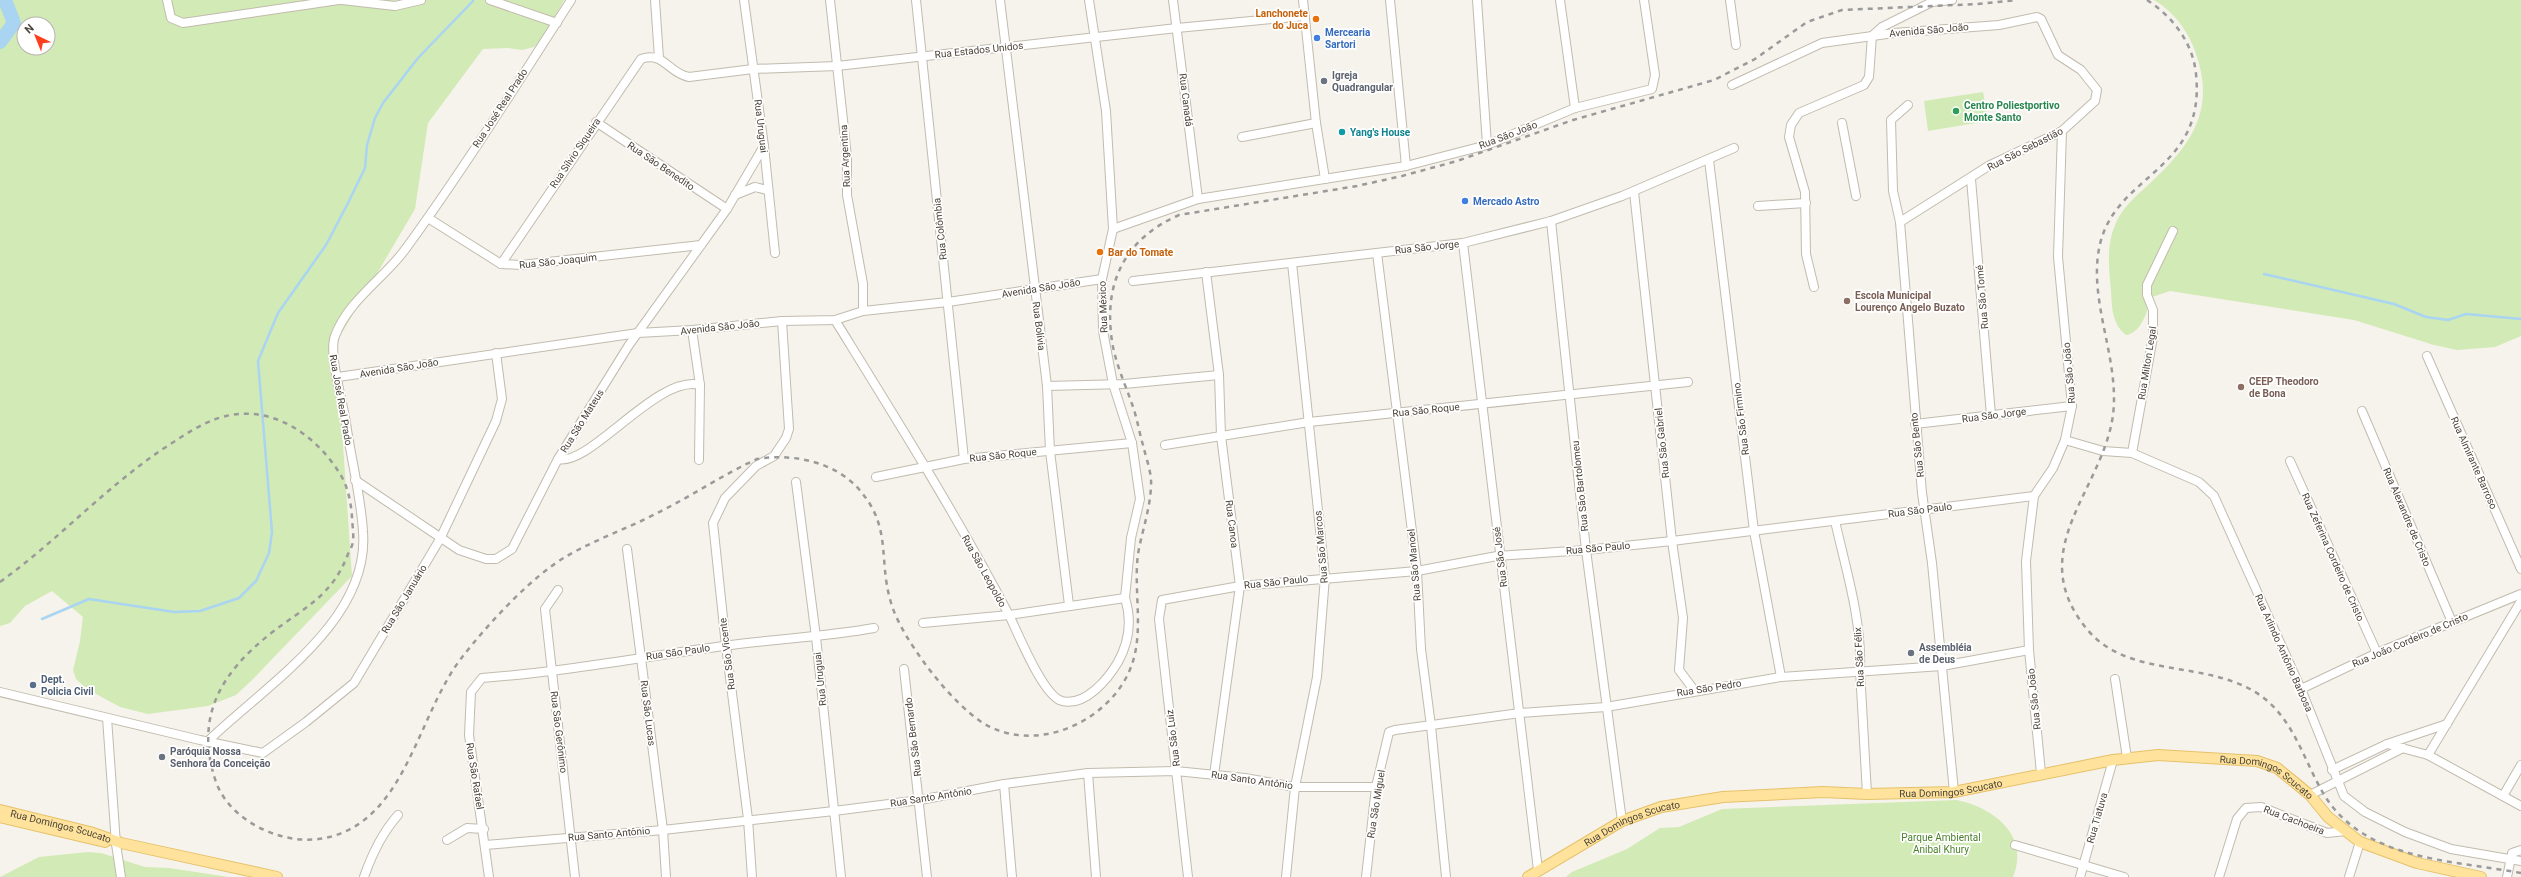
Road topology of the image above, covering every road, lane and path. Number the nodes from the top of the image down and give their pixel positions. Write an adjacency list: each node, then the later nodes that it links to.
1 (167, 0): 2 (street)
2 (339, 0)
3 (342, 0): 4 (street)
4 (422, 0)
5 (490, 0): 23 (street)
6 (571, 0): 23 (street, Rua José Real Prado)
7 (654, 0): 30 (street)
8 (744, 0): 32 (street, Rua Uruguai)
9 (830, 0): 31 (street, Rua Argentina)
10 (916, 0): 29 (street, Rua Colômbia)
11 (1000, 0): 28 (street, Rua Bolívia)
12 (1089, 0): 26 (street, Rua México)
13 (1173, 0): 24 (street, Rua Canadá)
14 (1304, 0): 22 (street)
15 (1390, 0): 46 (street)
16 (1477, 0): 42 (street)
17 (1560, 0): 36 (street)
18 (1644, 0): 36 (street, Rua São João)
19 (1730, 0): 27 (street)
20 (1952, 0): 21 (street)
21 (1934, 1): 25 (street)
22 (1305, 16): 24 (street, Rua Estados Unidos); 38 (street)
23 (557, 23): 57 (street, Rua José Real Prado)
24 (1177, 28): 26 (street, Rua Estados Unidos); 53 (street, Rua Canadá)
25 (1872, 36): 33 (street, Avenida São João); 34 (street, Avenida São João); 54 (street)
26 (1094, 39): 28 (street, Rua Estados Unidos); 60 (street, Rua México)
27 (1736, 45)
28 (1005, 48): 29 (street, Rua Estados Unidos); 72 (street, Rua Bolívia)
29 (922, 56): 31 (street, Rua Estados Unidos); 73 (street, Rua Colômbia)
30 (659, 58): 32 (street, Rua Estados Unidos); 37 (street, Rua Sílvio Siqueira)
31 (837, 66): 32 (street, Rua Estados Unidos); 74 (street, Rua Argentina)
32 (753, 69): 43 (street, Rua Uruguai)
33 (1732, 86)
34 (2097, 90): 40 (street, Rua São Sebastião)
35 (1908, 105): 59 (street, Rua São Bento)
36 (1575, 108): 42 (street, Rua São João)
37 (596, 122): 56 (street, Rua São Benedito); 67 (street, Rua Sílvio Siqueira)
38 (1316, 124): 41 (street); 47 (street)
39 (1842, 124): 52 (street)
40 (2062, 131): 48 (street, Rua São Sebastião); 90 (street, Rua São João)
41 (1242, 137)
42 (1487, 145): 46 (street, Rua São João)
43 (764, 146): 49 (street, Rua Uruguai); 51 (street, Rua São Mateus)
44 (1734, 148): 45 (street, Rua São Jorge)
45 (1709, 160): 50 (street, Rua São Jorge); 113 (street, Rua São Firmino)
46 (1406, 166): 47 (street, Rua São João)
47 (1325, 179): 53 (street, Rua São João)
48 (1971, 179): 59 (street, Rua São Sebastião); 93 (street, Rua São Tomé)
49 (767, 190): 51 (street); 65 (street, Rua Uruguai)
50 (1634, 192): 58 (street, Rua São Jorge); 87 (street, Rua São Gabriel)
51 (735, 195): 56 (street, Rua São Mateus)
52 (1856, 196)
53 (1198, 199): 60 (street, Rua São João)
54 (1806, 202): 55 (street); 71 (street)
55 (1758, 206)
56 (727, 209): 63 (street, Rua São Mateus)
57 (428, 218): 67 (street, Rua São Joaquim); 82 (street, Rua José Real Prado)
58 (1551, 221): 62 (street, Rua São Jorge); 88 (street, Rua São Bartolomeu)
59 (1900, 222): 95 (street, Rua São Bento)
60 (1113, 229): 69 (street, Rua México)
61 (2173, 230): 101 (street, Rua Milton Legal)
62 (1463, 243): 64 (street, Rua São Jorge); 89 (street, Rua São José)
63 (701, 245): 67 (street, Rua São Joaquim); 78 (street, Rua São Mateus)
64 (1377, 252): 66 (street, Rua São Jorge); 92 (street, Rua São Manoel)
65 (775, 253)
66 (1292, 263): 68 (street, Rua São Jorge); 94 (street, Rua São Marcos)
67 (501, 264)
68 (1206, 272): 70 (street, Rua São Jorge); 81 (street, Rua Canoa)
69 (1102, 279): 72 (street, Avenida São João); 84 (street, Rua México)
70 (1133, 281)
71 (1814, 287)
72 (1034, 290): 73 (street, Avenida São João); 86 (street, Rua Bolívia)
73 (948, 302): 74 (street, Avenida São João); 103 (street, Rua Colômbia)
74 (863, 311): 76 (street, Avenida São João)
75 (782, 320): 76 (street, Avenida São João); 77 (street, Avenida São João); 134 (street, Rua São Vicente)
76 (835, 320): 106 (street, Rua São Leopoldo)
77 (692, 330): 78 (street, Avenida São João); 85 (street)
78 (638, 333): 79 (street, Avenida São João); 102 (street, Rua São Mateus)
79 (496, 353): 82 (street, Avenida São João); 114 (street, Rua São Januário)
80 (2427, 356): 119 (street, Rua Almirante Barroso)
81 (1219, 375): 84 (street); 96 (street, Rua Canoa)
82 (338, 378): 108 (street, Rua José Real Prado)
83 (1688, 382): 87 (street, Rua São Roque)
84 (1113, 384): 86 (street); 98 (street, Rua México)
85 (700, 385): 102 (street); 104 (street)
86 (1047, 386): 100 (street, Rua Bolívia)
87 (1656, 386): 88 (street, Rua São Roque); 115 (street, Rua São Gabriel)
88 (1571, 396): 89 (street, Rua São Roque); 117 (street, Rua São Bartolomeu)
89 (1483, 404): 92 (street, Rua São Roque); 118 (street, Rua São José)
90 (2072, 406): 93 (street, Rua São Jorge); 97 (street, Rua São João)
91 (2362, 411): 130 (street, Rua Alexandre de Cristo)
92 (1396, 414): 94 (street, Rua São Roque); 120 (street, Rua São Manoel)
93 (1991, 415): 95 (street, Rua São Jorge)
94 (1309, 422): 96 (street, Rua São Roque); 121 (street, Rua São Marcos)
95 (1915, 424): 111 (street, Rua São Bento)
96 (1221, 436): 99 (street, Rua São Roque); 122 (street, Rua Canoa)
97 (2064, 440): 101 (street, Rua Arlindo Antônio Barbosa); 110 (street, Rua São João)
98 (1132, 443): 100 (street, Rua São Roque); 125 (street, Rua México)
99 (1165, 444)
100 (1050, 451): 103 (street, Rua São Roque); 128 (street, Rua Bolívia)
101 (2132, 453): 145 (street, Rua Arlindo Antônio Barbosa)
102 (558, 459): 114 (street, Rua São Mateus)
103 (964, 459): 106 (street, Rua São Roque)
104 (699, 460)
105 (2290, 461): 136 (street, Rua Zeferina Cordeiro de Cristo)
106 (925, 465): 107 (street, Rua São Roque); 129 (street, Rua São Leopoldo)
107 (876, 477)
108 (355, 480): 114 (street, Rua São Mateus); 154 (street, Rua José Real Prado)
109 (796, 482): 133 (street, Rua Uruguai)
110 (2034, 496): 111 (street, Rua São Paulo); 135 (street, Rua São João)
111 (1924, 508): 112 (street, Rua São Paulo); 138 (street, Rua São Bento)
112 (1835, 521): 113 (street, Rua São Paulo); 140 (street, Rua São Félix)
113 (1754, 531): 115 (street, Rua São Paulo); 142 (street, Rua São Firmino)
114 (440, 539): 154 (street, Rua São Januário)
115 (1672, 541): 117 (street, Rua São Paulo); 146 (street, Rua São Gabriel)
116 (627, 549): 137 (street, Rua São Lucas)
117 (1586, 550): 118 (street, Rua São Paulo); 148 (street, Rua São Bartolomeu)
118 (1500, 556): 120 (street, Rua São Paulo); 149 (street, Rua São José)
119 (2521, 569)
120 (1416, 571): 121 (street, Rua São Paulo); 152 (street, Rua São Manoel)
121 (1325, 578): 122 (street, Rua São Paulo); 168 (street, Rua São Marcos)
122 (1240, 586): 126 (street, Rua São Paulo); 165 (street, Rua Canoa)
123 (558, 590): 141 (street, Rua São Gerônimo)
124 (2521, 594): 130 (street, Rua João Cordeiro de Cristo)
125 (1125, 598): 128 (street); 129 (street, Rua São Leopoldo)
126 (1162, 600): 161 (street, Rua São Luiz)
127 (2521, 601): 151 (street)
128 (1069, 605): 129 (street)
129 (1009, 615): 131 (street)
130 (2452, 622): 136 (street, Rua João Cordeiro de Cristo)
131 (923, 623)
132 (874, 628): 133 (street, Rua São Paulo)
133 (816, 637): 134 (street, Rua São Paulo); 177 (street, Rua Uruguai)
134 (726, 646): 137 (street, Rua São Paulo); 180 (street, Rua São Vicente)
135 (2029, 650): 138 (street, Rua São Pedro); 164 (street, Rua São João)
136 (2377, 653): 145 (street, Rua João Cordeiro de Cristo)
137 (641, 658): 141 (street, Rua São Paulo); 183 (street, Rua São Lucas)
138 (1942, 666): 140 (street, Rua São Pedro); 170 (street, Rua São Bento)
139 (904, 669): 174 (street, Rua São Bernardo)
140 (1860, 670): 142 (street, Rua São Pedro); 171 (street, Rua São Félix)
141 (551, 671): 143 (street, Rua São Paulo); 185 (street, Rua São Gerônimo)
142 (1781, 677): 146 (street, Rua São Pedro)
143 (482, 678): 182 (street, Rua São Rafael)
144 (2115, 679): 158 (street)
145 (2301, 689): 162 (street, Rua Arlindo Antônio Barbosa)
146 (1694, 690): 148 (street, Rua São Pedro)
147 (0, 692): 150 (street, Rua São Januário)
148 (1606, 707): 149 (street, Rua São Pedro); 181 (street, Rua São Bartolomeu)
149 (1520, 713): 152 (street, Rua São Pedro); 195 (street, Rua São José)
150 (107, 718): 154 (street, Rua São Januário); 187 (street)
151 (2447, 724): 155 (street); 157 (street)
152 (1431, 726): 153 (street, Rua São Pedro); 210 (street, Rua São Manoel)
153 (1389, 732): 169 (street, Rua São Miguel)
154 (207, 742)
155 (2387, 744): 156 (street); 162 (street)
156 (2403, 748): 157 (street); 166 (street)
157 (2428, 755): 173 (street)
158 (2127, 758): 159 (main road, Rua Domingos Scucato); 172 (main road, Rua Domingos Scucato)
159 (2112, 760): 164 (main road, Rua Domingos Scucato); 194 (street, Rua Tiatuva)
160 (2521, 766): 173 (street)
161 (1176, 770): 163 (street, Rua Santo Antônio); 165 (street, Rua Santo Antônio); 207 (street, Rua São Luiz)
162 (2332, 770): 166 (street, Rua Arlindo Antônio Barbosa)
163 (1088, 773): 167 (street, Rua Santo Antônio); 206 (street)
164 (2041, 773): 170 (main road, Rua Domingos Scucato)
165 (1214, 775): 168 (street, Rua Santo Antônio)
166 (2337, 781): 172 (street); 192 (street, Rua Arlindo Antônio Barbosa)
167 (1004, 784): 174 (street, Rua Santo Antônio); 205 (street)
168 (1295, 787): 169 (street, Rua Santo Antônio); 208 (street, Rua São Marcos)
169 (1376, 787): 209 (street, Rua São Miguel)
170 (1954, 792): 171 (main road, Rua Domingos Scucato)
171 (1867, 794): 181 (main road, Rua Domingos Scucato)
172 (2310, 795): 184 (main road, Rua Domingos Scucato)
173 (2503, 796): 175 (street)
174 (920, 800): 177 (street, Rua Santo Antônio); 204 (street, Rua São Bernardo)
175 (2521, 806)
176 (0, 810): 187 (main road, Rua Domingos Scucato)
177 (834, 811): 180 (street, Rua Santo Antônio); 203 (street, Rua Uruguai)
178 (398, 815): 198 (street)
179 (0, 817): 187 (main road, Rua Domingos Scucato)
180 (748, 819): 183 (street, Rua Santo Antônio); 202 (street, Rua São Vicente)
181 (1622, 821): 195 (main road, Rua Domingos Scucato)
182 (484, 828): 186 (street); 189 (street, Rua São Rafael)
183 (663, 830): 185 (street, Rua Santo Antônio); 201 (street, Rua São Lucas)
184 (2346, 832): 188 (main road, Rua Domingos Scucato); 214 (street, Rua Cachoeira)
185 (572, 838): 189 (street, Rua Santo Antônio); 200 (street, Rua São Gerônimo)
186 (447, 840)
187 (117, 842): 196 (street); 197 (main road, Rua Domingos Scucato)
188 (2360, 842): 215 (street); 216 (main road, Rua Domingos Scucato)
189 (485, 845): 199 (street, Rua São Rafael)
190 (2015, 845): 194 (street)
191 (2521, 850): 192 (street)
192 (2510, 859): 193 (street, Rua Arlindo Antônio Barbosa); 217 (street)
193 (2521, 861)
194 (2084, 864): 212 (street, Rua Tiatuva); 213 (street)
195 (1538, 870): 211 (main road, Rua Domingos Scucato)
196 (121, 877)
197 (277, 877)
198 (364, 877)
199 (489, 877)
200 (575, 877)
201 (666, 877)
202 (752, 877)
203 (841, 877)
204 (927, 877)
205 (1012, 877)
206 (1096, 877)
207 (1188, 877)
208 (1286, 877)
209 (1366, 877)
210 (1446, 877)
211 (1528, 877)
212 (2080, 877)
213 (2124, 877)
214 (2219, 877)
215 (2349, 877)
216 (2481, 877)
217 (2508, 877)

